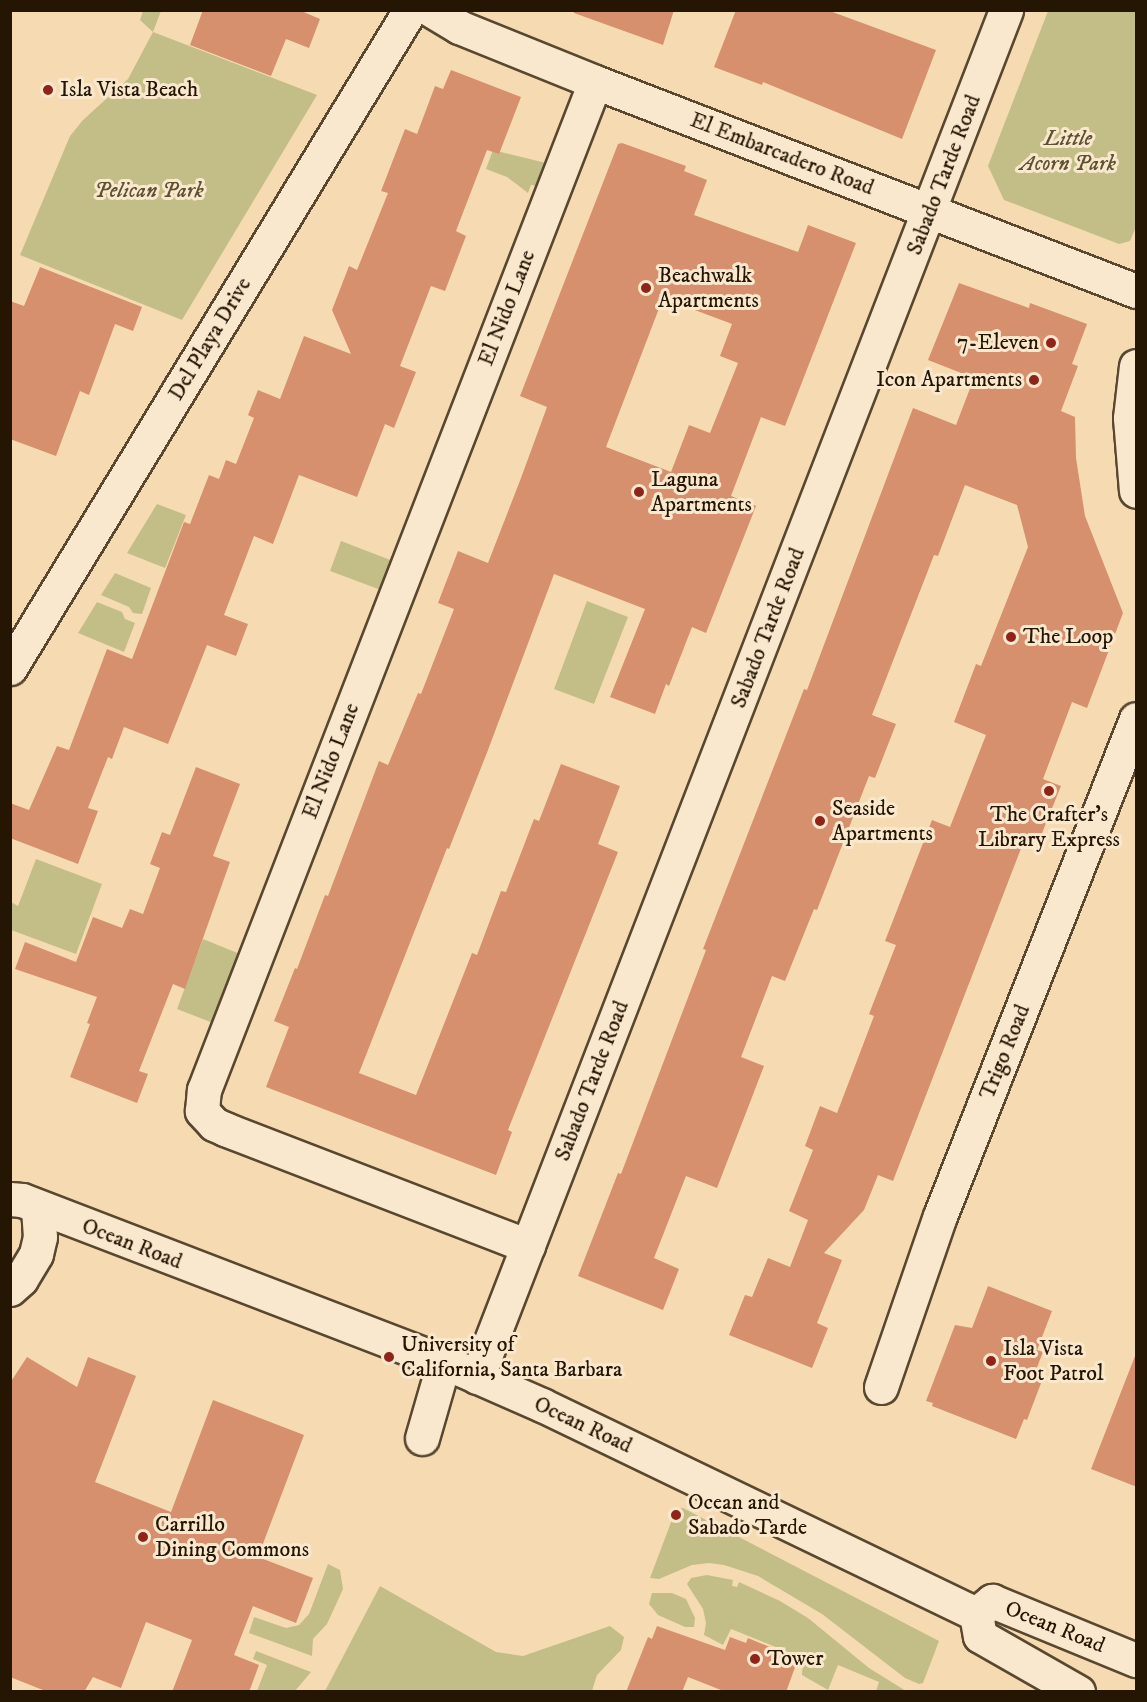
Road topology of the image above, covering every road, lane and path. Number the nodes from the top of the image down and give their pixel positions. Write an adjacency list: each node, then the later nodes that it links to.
1 (410, 10): 9 (street, Del Playa Drive)
2 (431, 10): 4 (street, El Embarcadero Road)
3 (1006, 10): 5 (street, Sabado Tarde Road)
4 (595, 81): 5 (street, El Embarcadero Road); 12 (street, El Nido Lane)
5 (931, 210): 6 (street, El Embarcadero Road); 12 (street, Sabado Tarde Road)
6 (1137, 291)
7 (1137, 366): 8 (street)
8 (1137, 491)
9 (10, 668)
10 (1137, 719): 16 (street, Trigo Road)
11 (24, 1203): 13 (street); 14 (street, Ocean Road)
12 (528, 1246): 15 (street, Sabado Tarde Road)
13 (10, 1289)
14 (444, 1362): 15 (street, Ocean Road); 17 (street)
15 (477, 1377): 18 (street, Ocean Road)
16 (881, 1387)
17 (422, 1438)
18 (976, 1614): 19 (street, Ocean Road); 20 (street, Ocean Road)
19 (1137, 1660)
20 (1078, 1692)

